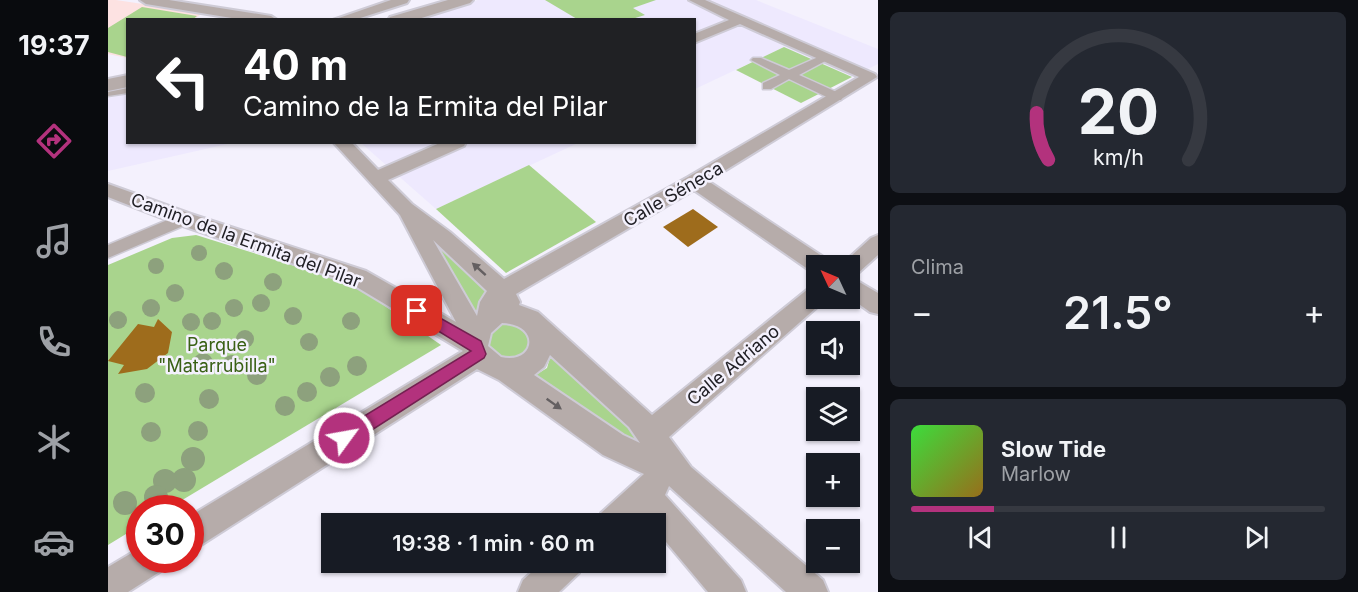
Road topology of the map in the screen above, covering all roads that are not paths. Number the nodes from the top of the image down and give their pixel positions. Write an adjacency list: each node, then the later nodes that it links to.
1 (146, 0): 5 (street)
2 (403, 0): 6 (street)
3 (465, 0): 7 (street)
4 (695, 0): 8 (street)
5 (258, 18)
6 (345, 18)
7 (403, 18)
8 (739, 20): 9 (street); 10 (street)
9 (696, 38)
10 (825, 57): 14 (street); 17 (street, Calle Séneca)
11 (757, 60): 17 (street)
12 (126, 81): 13 (street)
13 (108, 85)
14 (767, 86)
15 (126, 90): 16 (lane)
16 (108, 94)
17 (837, 97): 21 (street, Calle Séneca)
18 (343, 144): 20 (street)
19 (453, 144): 20 (street)
20 (376, 178): 23 (street)
21 (695, 181): 27 (street); 29 (street, Calle Séneca)
22 (108, 190): 24 (street, Camino de la Ermita del Pilar)
23 (405, 209): 29 (street, one-way to 23); 35 (street)
24 (184, 219): 26 (street); 35 (street, Camino de la Ermita del Pilar)
25 (878, 243): 28 (street)
26 (108, 252)
27 (806, 256)
28 (860, 259)
29 (502, 291): 33 (street); 35 (street)
30 (860, 293): 32 (street)
31 (806, 303): 37 (street, Calle Adriano)
32 (878, 305)
33 (516, 313): 34 (street); 35 (street)
34 (540, 331): 36 (street); 37 (street)
35 (480, 339): 36 (street); 41 (street)
36 (506, 370): 38 (street, one-way to 38)
37 (650, 435): 38 (street)
38 (674, 474): 39 (street); 47 (street)
39 (645, 494): 40 (street); 46 (street)
40 (624, 513)
41 (204, 525)
42 (129, 573): 44 (street)
43 (556, 573): 45 (street)
44 (108, 586)
45 (535, 592)
46 (729, 592)
47 (811, 592)

